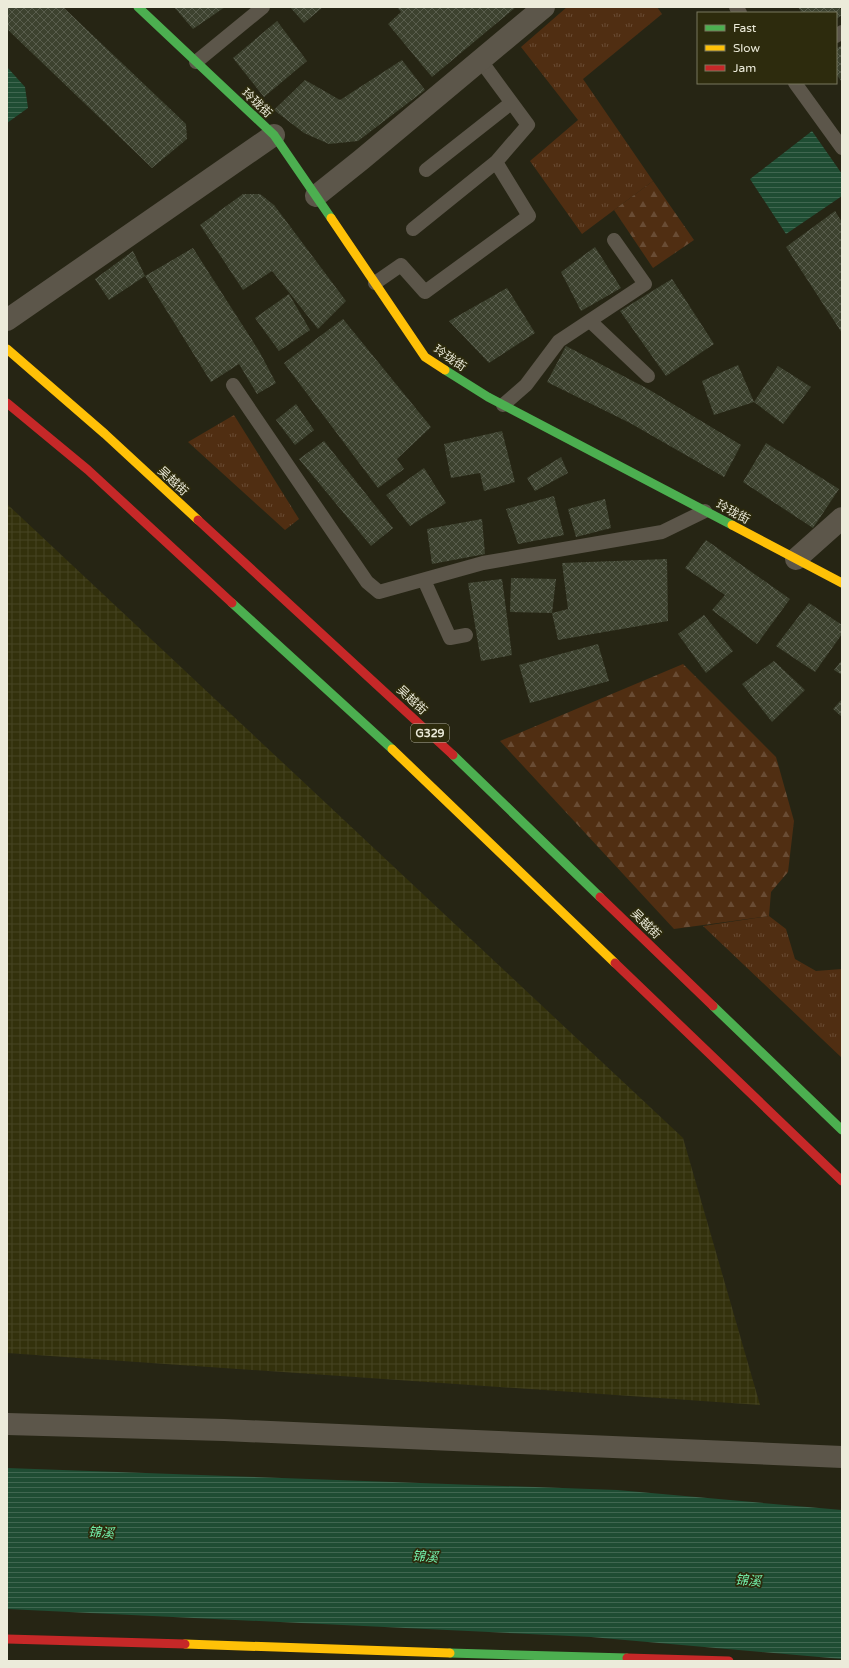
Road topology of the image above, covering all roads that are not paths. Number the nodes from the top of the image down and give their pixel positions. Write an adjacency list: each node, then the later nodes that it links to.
1 (138, 7): 5 (main road, 玲珑街)
2 (263, 7): 5 (lane)
3 (544, 7): 4 (street)
4 (481, 61): 7 (lane); 12 (street)
5 (196, 62): 8 (main road, 玲珑街)
6 (796, 84): 9 (lane)
7 (511, 103): 10 (lane); 11 (lane)
8 (274, 135): 12 (main road, 玲珑街); 16 (street)
9 (842, 148)
10 (496, 162): 13 (lane); 15 (lane)
11 (426, 170)
12 (316, 196): 15 (main road, 玲珑街)
13 (413, 229)
14 (614, 240): 17 (lane)
15 (375, 283): 22 (main road, 玲珑街)
16 (7, 320)
17 (590, 321): 19 (lane); 22 (lane)
18 (7, 350): 29 (main road, 吴越街 / G329)
19 (648, 376)
20 (233, 385): 26 (lane)
21 (7, 402): 30 (main road)
22 (503, 405): 23 (main road, 玲珑街)
23 (705, 511): 25 (main road, 玲珑街); 26 (lane)
24 (842, 518): 25 (street)
25 (796, 559): 27 (main road, 玲珑街)
26 (424, 580): 28 (lane)
27 (842, 583)
28 (466, 635)
29 (842, 1130)
30 (842, 1181)
31 (7, 1424): 32 (street)
32 (842, 1458)
33 (7, 1639): 34 (main road)
34 (729, 1661)

